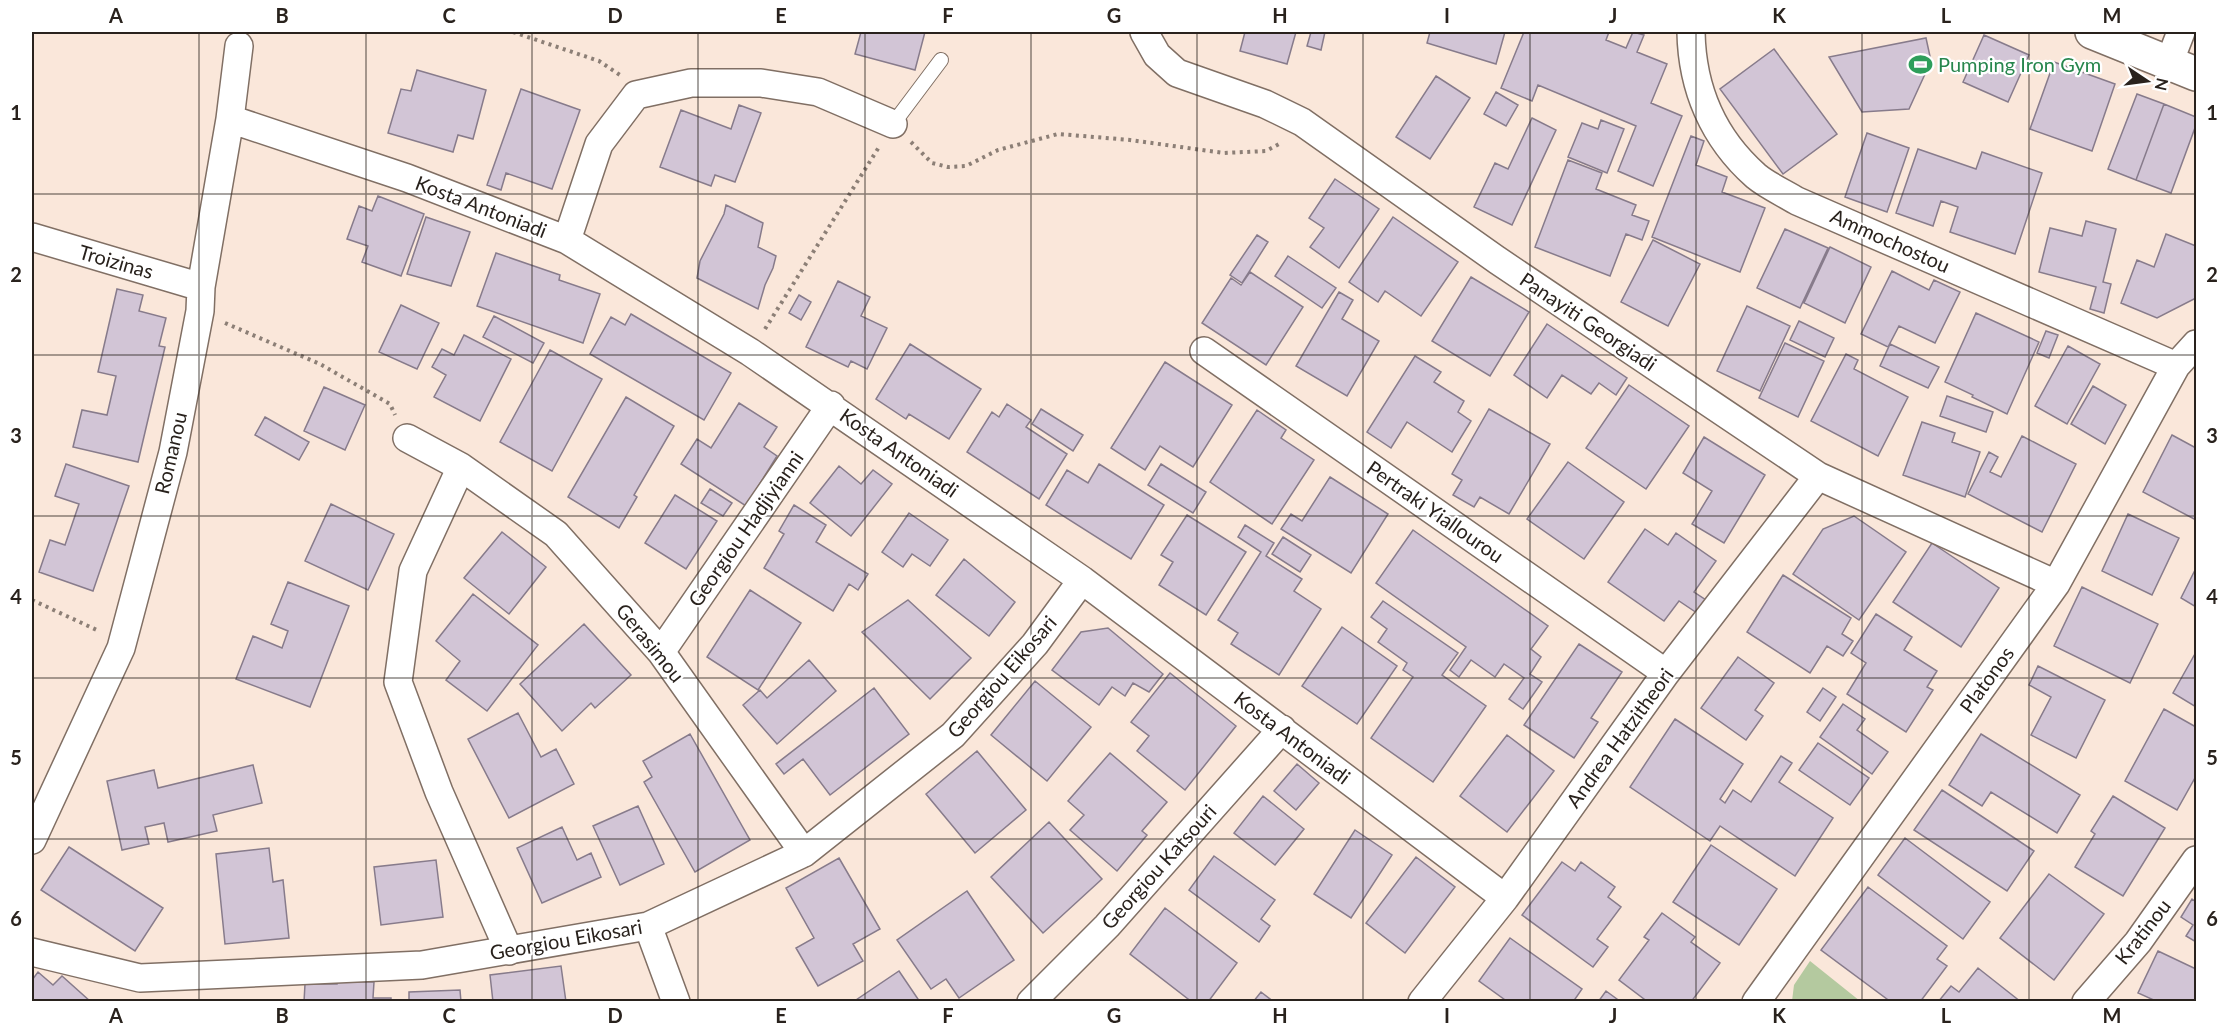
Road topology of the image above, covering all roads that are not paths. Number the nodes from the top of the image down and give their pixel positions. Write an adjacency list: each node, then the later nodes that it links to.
1 (1144, 32): 19 (street, Panayiti Georgiadi)
2 (1691, 32): 15 (street, Ammochostou)
3 (2092, 32): 7 (main road)
4 (2181, 32): 7 (street)
5 (239, 46): 8 (street, Romanou)
6 (941, 60): 9 (lane)
7 (2183, 68)
8 (230, 119): 11 (street, Kosta Antoniadi); 12 (street, Romanou)
9 (893, 124): 11 (street)
10 (32, 237): 12 (street, Troizinas)
11 (567, 240): 16 (street, Kosta Antoniadi)
12 (200, 299): 25 (street, Romanou)
13 (2196, 344): 15 (street, Platonos)
14 (1204, 351): 23 (street, Pertraki Yiallourou)
15 (2176, 366): 21 (street, Platonos)
16 (831, 405): 20 (street, Kosta Antoniadi); 22 (street, Georgiou Hadjiyianni)
17 (407, 438): 18 (street, Gerasimou)
18 (461, 467): 22 (street, Gerasimou); 30 (street)
19 (1818, 476): 21 (street, Panayiti Georgiadi); 23 (street, Andrea Hatzitheori)
20 (1082, 580): 24 (street, Kosta Antoniadi); 26 (street, Georgiou Eikosari)
21 (2056, 584): 35 (street, Platonos)
22 (661, 652): 26 (street, Gerasimou)
23 (1666, 673): 28 (street, Andrea Hatzitheori)
24 (1282, 729): 28 (street, Kosta Antoniadi); 33 (street, Georgiou Katsouri)
25 (32, 840)
26 (804, 853): 29 (street, Georgiou Eikosari)
27 (2196, 860): 36 (street, Kratinou)
28 (1505, 898): 34 (street, Andrea Hatzitheori)
29 (648, 926): 30 (street, Georgiou Eikosari); 32 (street)
30 (509, 951): 31 (street, Georgiou Eikosari)
31 (32, 952)
32 (676, 1002)
33 (1031, 1002)
34 (1422, 1002)
35 (1756, 1002)
36 (2086, 1002)

